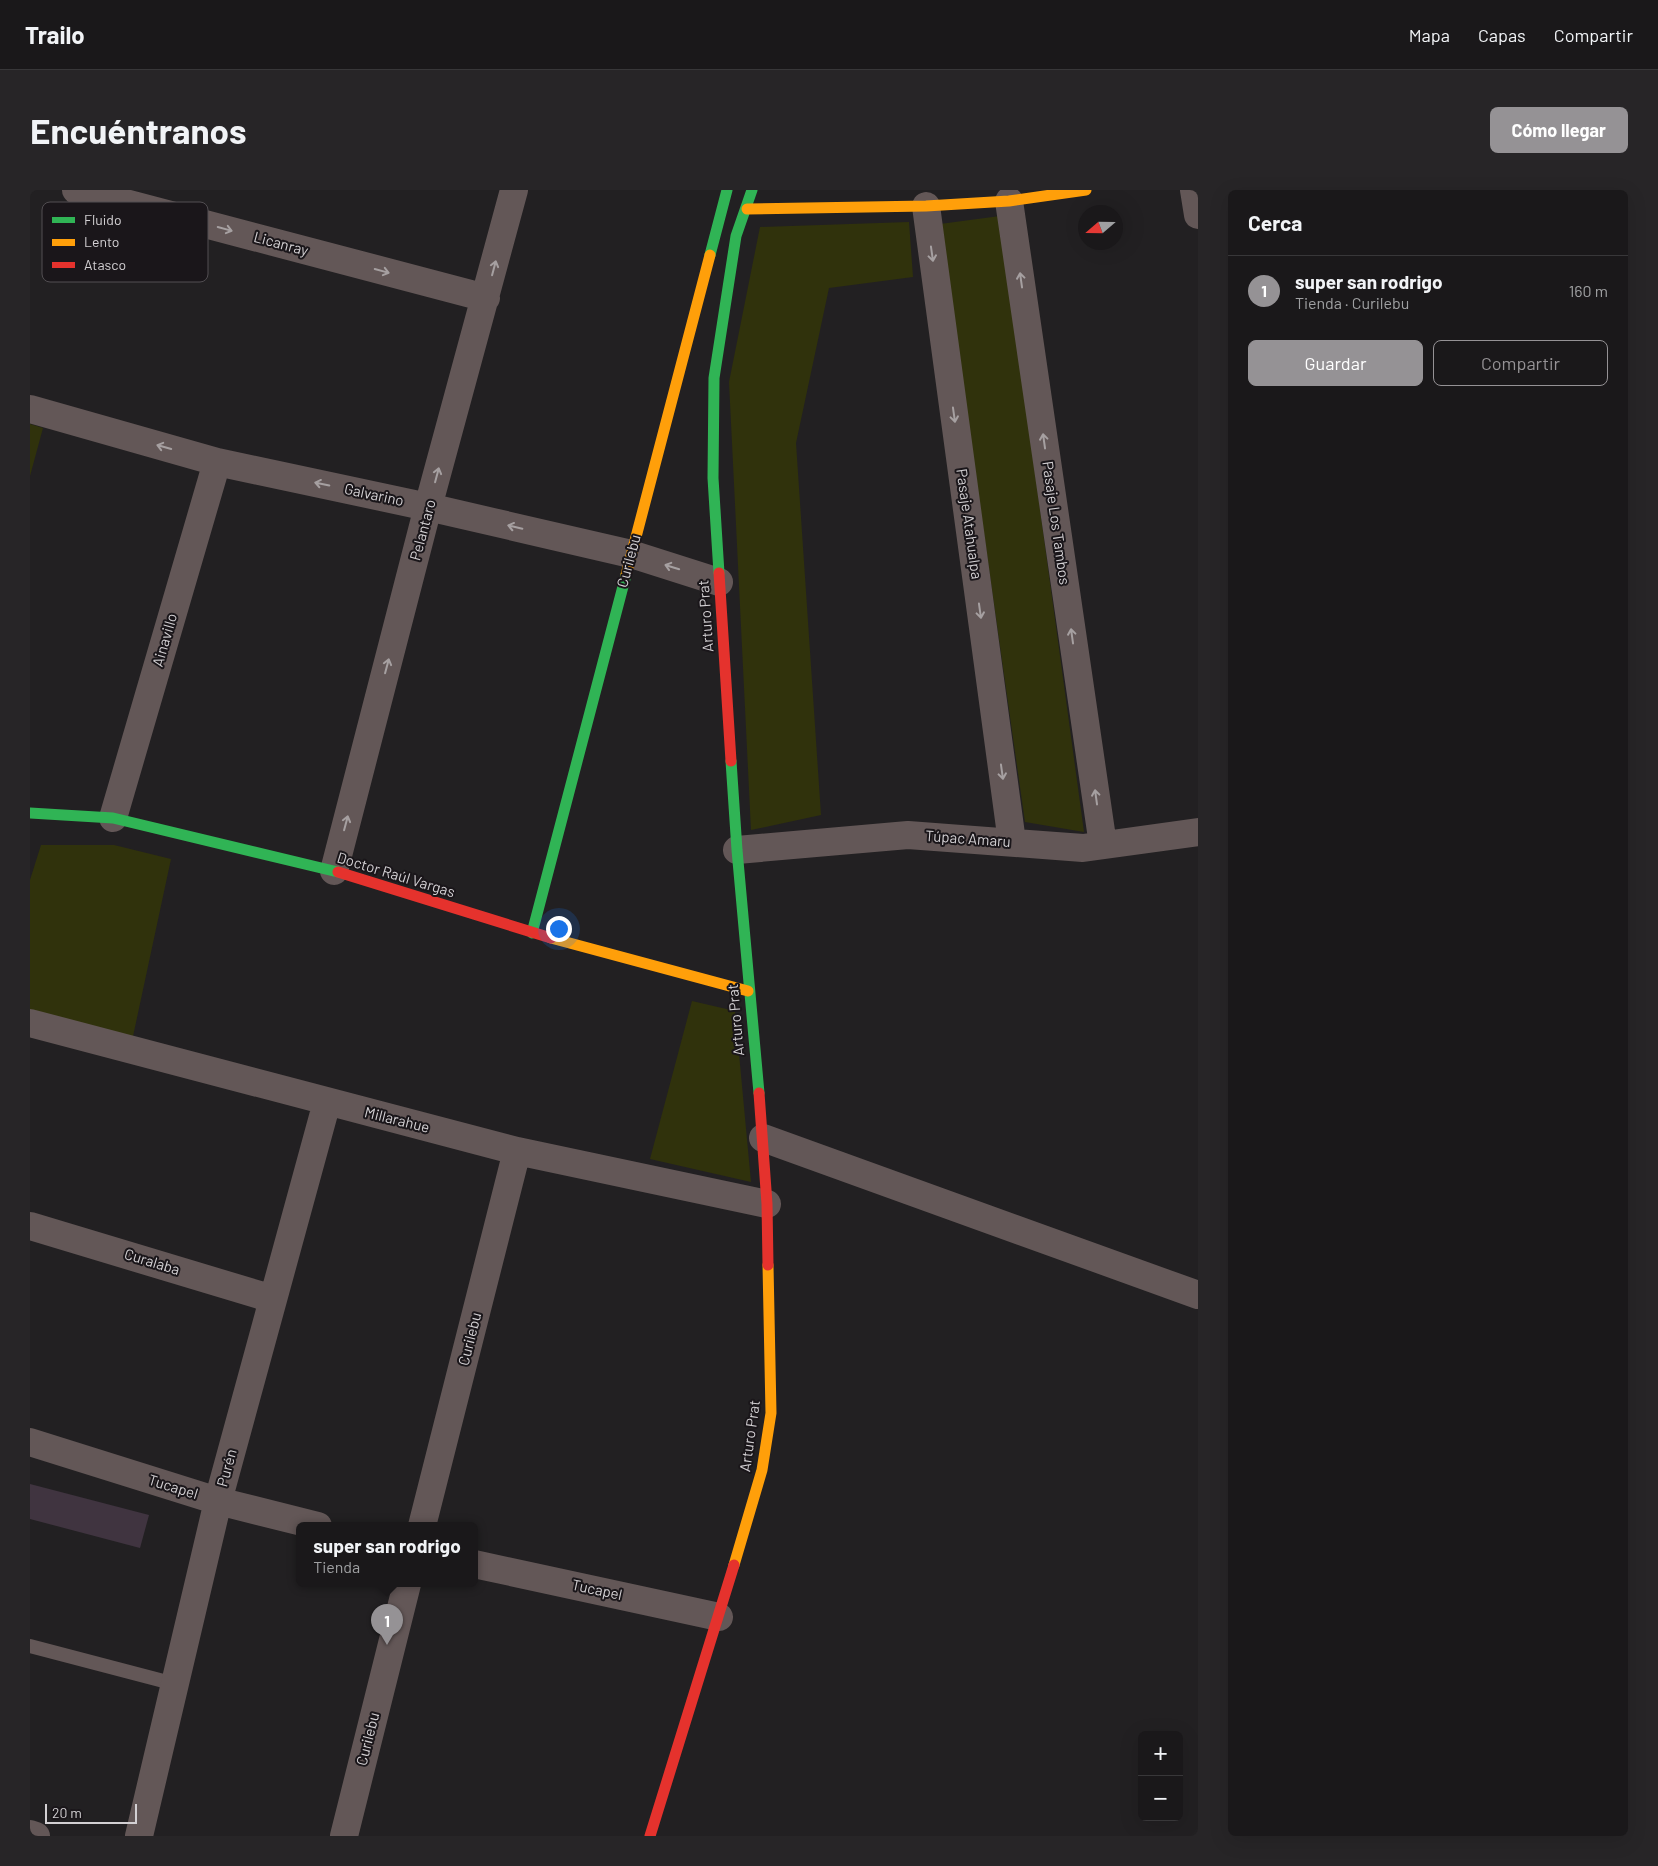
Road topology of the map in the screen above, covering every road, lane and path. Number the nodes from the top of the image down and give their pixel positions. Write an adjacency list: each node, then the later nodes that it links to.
1 (76, 190): 8 (street, Licanray, one-way to 8)
2 (514, 190): 13 (street, Pelantaro, one-way to 2)
3 (727, 190): 17 (street, Curilebu)
4 (752, 190): 10 (street, Arturo Prat)
5 (1086, 190): 7 (street)
6 (1194, 190): 11 (street)
7 (1009, 201): 9 (street); 23 (street, Pasaje Los Tambos, one-way to 7)
8 (122, 202)
9 (926, 206): 10 (street); 22 (street, Pasaje Atahualpa, one-way to 22)
10 (747, 209): 18 (street, Arturo Prat)
11 (1198, 214)
12 (208, 225): 13 (street, Licanray, one-way to 13)
13 (486, 298): 16 (street, Pelantaro, one-way to 13)
14 (30, 409): 15 (street, Galvarino, one-way to 14)
15 (217, 462): 16 (street, Galvarino, one-way to 15); 20 (street, Ainavillo)
16 (428, 507): 17 (street, Galvarino, one-way to 16); 25 (street, Pelantaro, one-way to 16)
17 (630, 554): 18 (street, Galvarino, one-way to 17); 26 (street, Curilebu)
18 (719, 582): 24 (street, Arturo Prat)
19 (30, 813): 20 (street, Doctor Raúl Vargas)
20 (113, 818): 25 (street, Doctor Raúl Vargas)
21 (1198, 832): 23 (street, Túpac Amaru)
22 (1012, 842): 23 (street, Túpac Amaru); 24 (street, Túpac Amaru)
23 (1103, 845)
24 (737, 850): 27 (street, Arturo Prat)
25 (334, 871): 26 (street, Doctor Raúl Vargas)
26 (532, 932): 27 (street, Doctor Raúl Vargas)
27 (748, 990): 30 (street, Arturo Prat)
28 (30, 1023): 29 (street, Millarahue)
29 (327, 1102): 31 (street, Millarahue); 35 (street, Purén)
30 (763, 1138): 32 (street, Arturo Prat); 34 (street)
31 (517, 1151): 32 (street, Millarahue); 39 (street, Curilebu)
32 (767, 1204): 42 (street, Arturo Prat)
33 (30, 1226): 35 (street, Curalaba)
34 (1198, 1295)
35 (273, 1299): 37 (street, Purén)
36 (30, 1442): 37 (street, Tucapel)
37 (218, 1501): 38 (street, Tucapel); 44 (street, Purén)
38 (302, 1522)
39 (423, 1522)
40 (478, 1565): 42 (street, Tucapel)
41 (407, 1587): 48 (street, Curilebu)
42 (719, 1617): 49 (street, Arturo Prat)
43 (30, 1646): 44 (lane)
44 (175, 1684): 47 (street, Purén)
45 (30, 1834): 46 (street)
46 (36, 1836)
47 (139, 1836)
48 (344, 1836)
49 (650, 1836)

